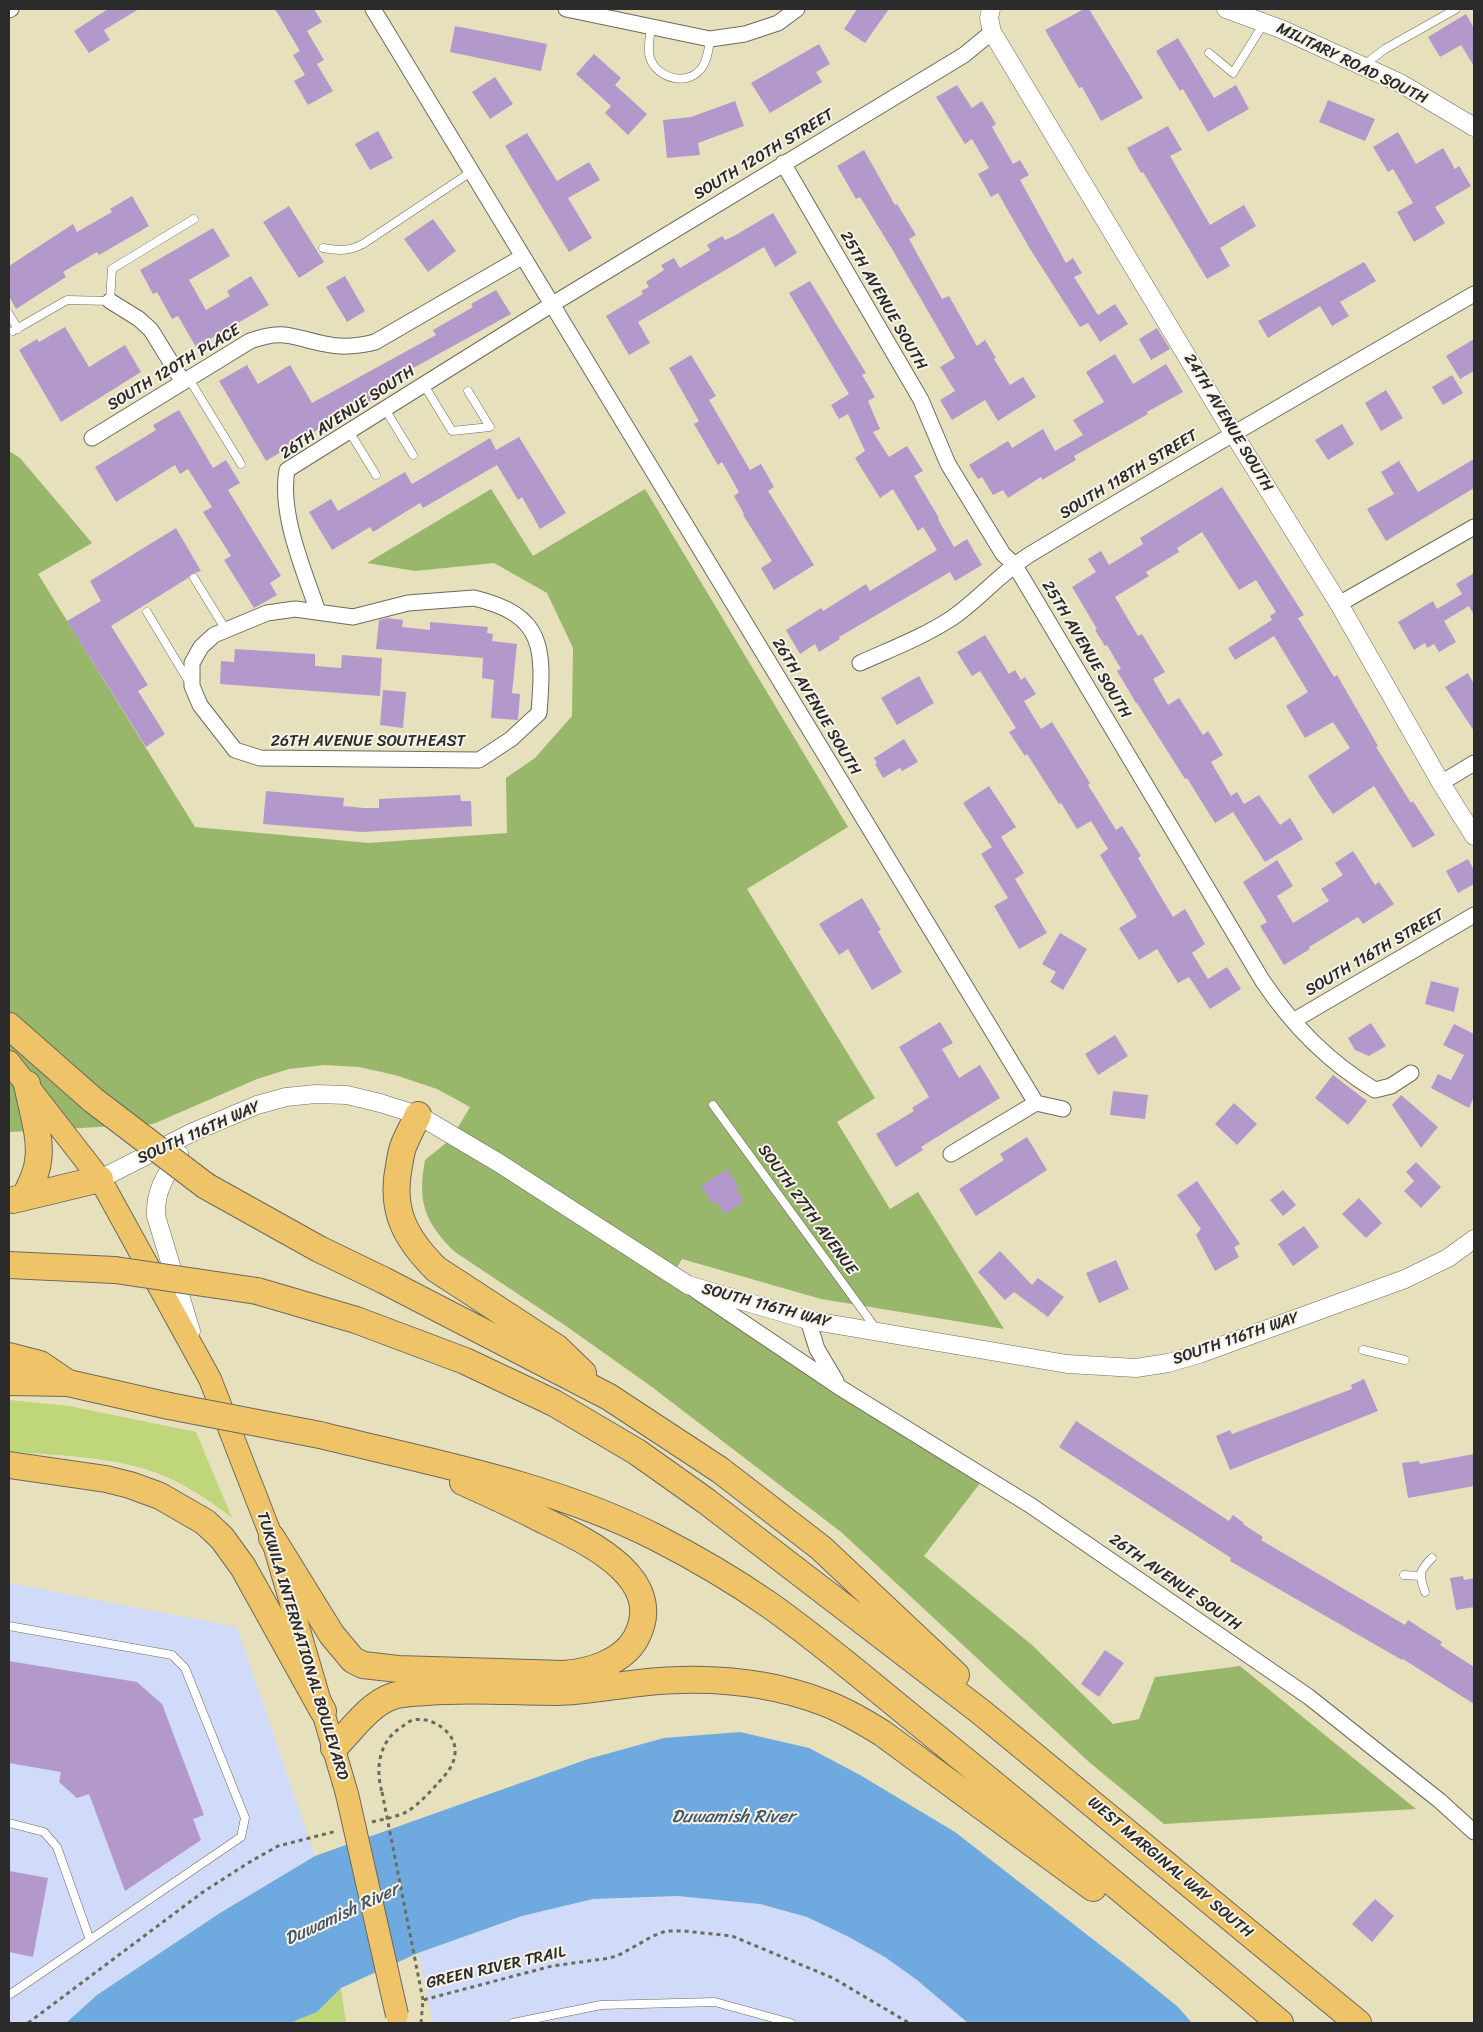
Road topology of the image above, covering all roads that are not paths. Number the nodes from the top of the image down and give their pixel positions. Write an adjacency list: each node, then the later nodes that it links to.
1 (566, 9): 8 (street)
2 (797, 9): 9 (street)
3 (1226, 9): 7 (street, MILITARY ROAD SOUTH)
4 (1456, 9): 11 (lane)
5 (376, 10): 14 (street, 26TH AVENUE SOUTH)
6 (989, 17): 13 (street, SOUTH 120TH STREET); 27 (street, 24TH AVENUE SOUTH)
7 (1264, 23): 10 (lane); 11 (street, MILITARY ROAD SOUTH)
8 (651, 27): 9 (street); 9 (lane)
9 (710, 39)
10 (1209, 53)
11 (1363, 66): 12 (street, MILITARY ROAD SOUTH)
12 (1474, 127)
13 (784, 163): 20 (street, SOUTH 120TH STREET); 33 (street, 25TH AVENUE SOUTH)
14 (471, 172): 16 (lane); 17 (street, 26TH AVENUE SOUTH)
15 (194, 219): 19 (lane)
16 (323, 248)
17 (522, 256): 20 (street, 26TH AVENUE SOUTH); 22 (street, SOUTH 120TH PLACE)
18 (1474, 294): 27 (street, SOUTH 118TH STREET)
19 (110, 301): 21 (lane); 22 (street)
20 (551, 305): 23 (street, 26TH AVENUE SOUTH); 50 (street, 26TH AVENUE SOUTH)
21 (9, 314)
22 (186, 380): 28 (street, SOUTH 120TH PLACE); 30 (lane)
23 (424, 385): 24 (lane); 25 (street, 26TH AVENUE SOUTH)
24 (468, 391)
25 (385, 409): 26 (street, 26TH AVENUE SOUTH); 29 (lane)
26 (349, 431): 31 (lane); 37 (street, 26TH AVENUE SOUTH)
27 (1233, 433): 33 (street, SOUTH 118TH STREET); 35 (street, 24TH AVENUE SOUTH)
28 (92, 438)
29 (413, 455)
30 (241, 464)
31 (376, 475)
32 (1474, 526): 35 (street)
33 (1014, 564): 39 (street, SOUTH 118TH STREET); 45 (street, 25TH AVENUE SOUTH)
34 (194, 578): 38 (lane)
35 (1339, 604): 42 (street, 24TH AVENUE SOUTH)
36 (147, 612): 40 (lane)
37 (318, 612): 38 (street, 26TH AVENUE SOUTHEAST); 40 (street, 26TH AVENUE SOUTHEAST)
38 (226, 630): 40 (street, 26TH AVENUE SOUTHEAST)
39 (860, 663)
40 (192, 686)
41 (1474, 763): 42 (street)
42 (1440, 782): 43 (street, 24TH AVENUE SOUTH)
43 (1474, 836)
44 (1474, 915): 45 (street, SOUTH 116TH STREET)
45 (1293, 1021): 48 (street, 25TH AVENUE SOUTH)
46 (9, 1026): 70 (highway, bridge)
47 (9, 1062): 49 (main road, TUKWILA INTERNATIONAL BOULEVARD)
48 (1411, 1073)
49 (27, 1084): 56 (main road, TUKWILA INTERNATIONAL BOULEVARD); 57 (highway)
50 (1036, 1103): 52 (street); 55 (street)
51 (713, 1105): 62 (lane, SOUTH 27TH AVENUE)
52 (1063, 1109)
53 (418, 1116): 54 (street, SOUTH 116TH WAY); 60 (street, SOUTH 116TH WAY); 70 (highway)
54 (192, 1132): 56 (street, SOUTH 116TH WAY); 65 (street)
55 (951, 1154)
56 (100, 1180): 57 (highway); 65 (main road, TUKWILA INTERNATIONAL BOULEVARD)
57 (17, 1199)
58 (1474, 1239): 62 (street, SOUTH 116TH WAY)
59 (9, 1265): 80 (highway, WEST MARGINAL WAY SOUTH, bridge)
60 (688, 1285): 61 (street, SOUTH 116TH WAY); 69 (street, 26TH AVENUE SOUTH)
61 (808, 1320): 62 (street, SOUTH 116TH WAY); 69 (street, 26TH AVENUE SOUTH)
62 (878, 1331)
63 (1363, 1350): 66 (lane)
64 (9, 1356): 68 (highway)
65 (200, 1358): 73 (main road, TUKWILA INTERNATIONAL BOULEVARD)
66 (1404, 1360)
67 (9, 1382): 68 (highway)
68 (68, 1383): 71 (highway, bridge)
69 (839, 1387): 83 (street, 26TH AVENUE SOUTH)
70 (609, 1397): 80 (highway)
71 (407, 1457): 73 (highway); 87 (highway)
72 (9, 1465): 79 (highway)
73 (272, 1538): 79 (main road, TUKWILA INTERNATIONAL BOULEVARD)
74 (1432, 1558): 76 (lane)
75 (1404, 1575): 76 (lane)
76 (1420, 1576): 77 (lane)
77 (1425, 1592)
78 (9, 1626): 84 (lane)
79 (323, 1710): 81 (main road, TUKWILA INTERNATIONAL BOULEVARD)
80 (982, 1712): 90 (highway, WEST MARGINAL WAY SOUTH)
81 (334, 1748): 86 (main road, TUKWILA INTERNATIONAL BOULEVARD, bridge); 87 (highway)
82 (9, 1823): 84 (lane)
83 (1474, 1832)
84 (90, 1940): 85 (lane)
85 (9, 1995)
86 (398, 2019)
87 (1276, 2020)
88 (513, 2023): 89 (lane)
89 (791, 2023)
90 (1358, 2023)

